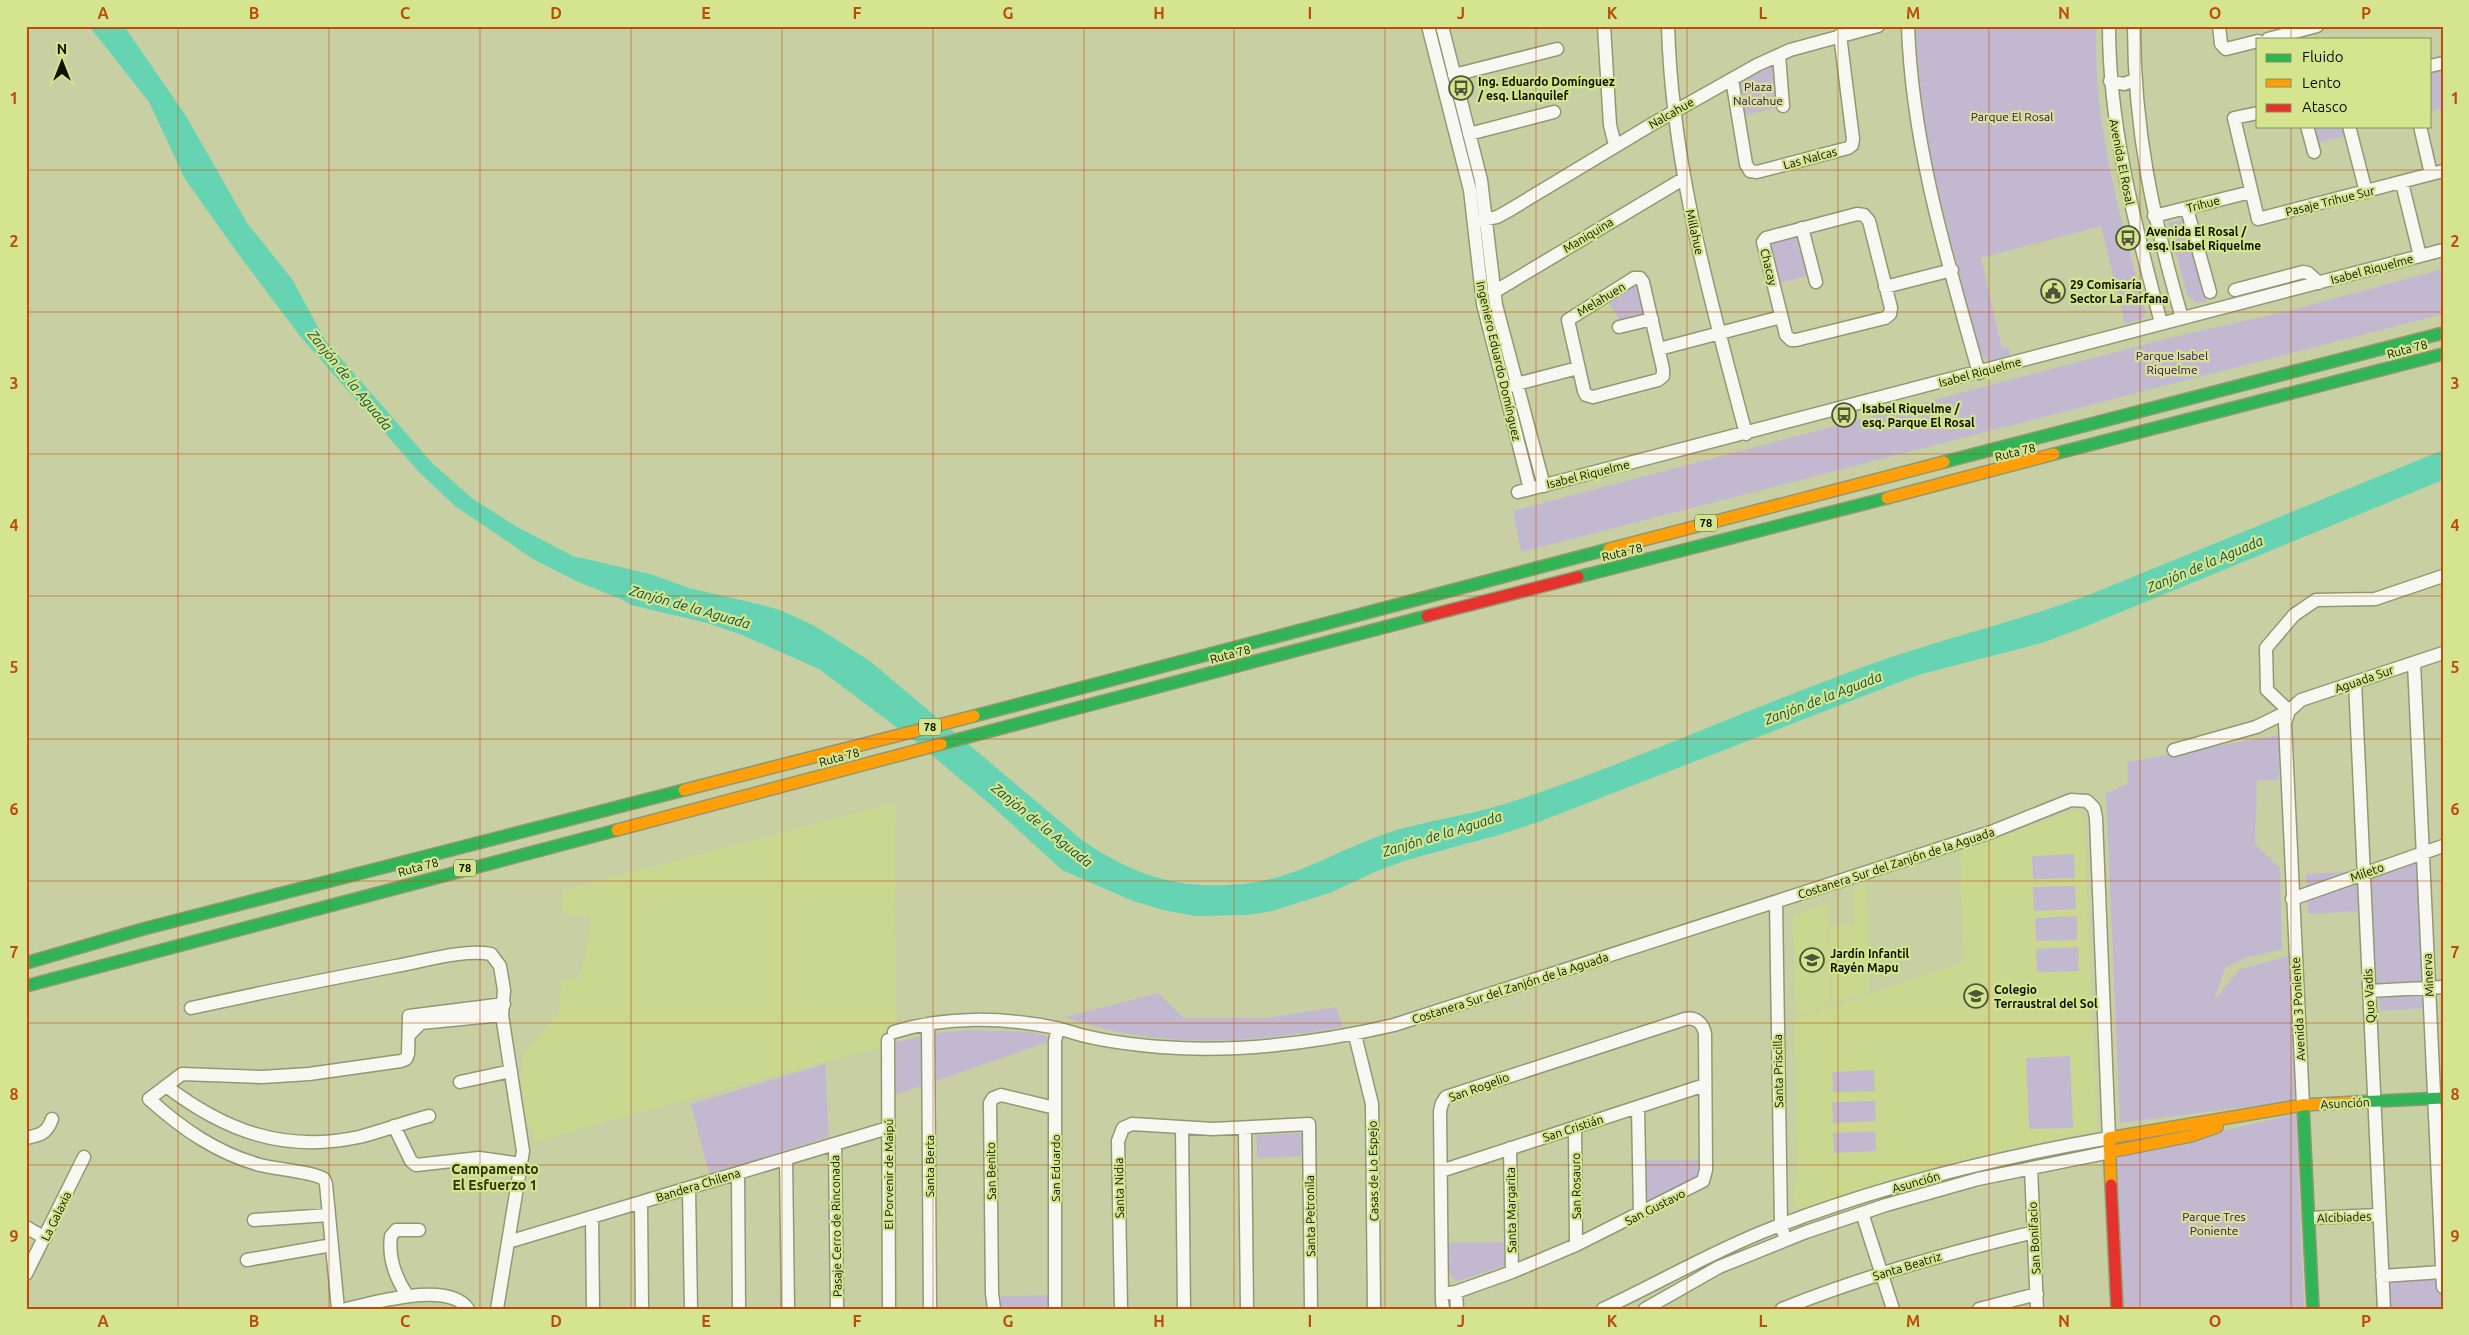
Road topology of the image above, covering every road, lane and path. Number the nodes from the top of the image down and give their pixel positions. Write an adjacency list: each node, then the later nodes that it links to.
1 (1428, 26): 37 (street, Ingeniero Eduardo Domínguez)
2 (1442, 26): 16 (street, Ingeniero Eduardo Domínguez)
3 (1604, 26): 28 (street)
4 (1668, 26): 21 (street, Millahue)
5 (1878, 26): 11 (street, Nalcahue)
6 (1908, 26): 41 (street)
7 (2109, 26): 19 (street, Avenida El Rosal)
8 (2134, 26): 18 (street, Avenida El Rosal)
9 (2219, 26): 13 (street)
10 (2318, 26): 12 (street)
11 (1840, 35): 15 (street, Nalcahue); 17 (street, Las Nalcas)
12 (2272, 38)
13 (2256, 42)
14 (1557, 50): 16 (street)
15 (1779, 55): 17 (street, Nalcahue); 20 (street)
16 (1454, 75): 27 (street, Ingeniero Eduardo Domínguez)
17 (1732, 79): 21 (street, Nalcahue)
18 (2134, 80): 19 (street); 36 (street, Avenida El Rosal)
19 (2110, 81): 51 (street, Avenida El Rosal)
20 (1783, 106)
21 (1674, 111): 28 (street, Nalcahue); 31 (street, Millahue)
22 (1554, 112): 27 (street)
23 (2256, 113): 33 (street)
24 (2308, 128): 29 (street)
25 (2350, 128): 34 (street)
26 (2421, 128): 30 (street)
27 (1469, 134): 37 (street, Ingeniero Eduardo Domínguez)
28 (1615, 145): 37 (street, Nalcahue)
29 (2314, 152)
30 (2437, 173): 32 (street)
31 (1683, 179): 46 (street, Maniquina); 53 (street, Millahue)
32 (2402, 183): 34 (street, Pasaje Trihue Sur); 40 (street)
33 (2251, 192): 34 (street, Pasaje Trihue Sur); 35 (street, Trihue)
34 (2366, 192)
35 (2187, 209): 36 (street, Trihue); 47 (street)
36 (2154, 216): 49 (street, Avenida El Rosal)
37 (1480, 220): 46 (street, Ingeniero Eduardo Domínguez); 59 (street, Ingeniero Eduardo Domínguez)
38 (1802, 228): 42 (street); 44 (street, Chacay); 48 (street, Chacay)
39 (2443, 250): 40 (street, Isabel Riquelme)
40 (2420, 256): 43 (street, Isabel Riquelme)
41 (1952, 270): 44 (street); 58 (street)
42 (1816, 282)
43 (2319, 283): 45 (street); 49 (street, Isabel Riquelme)
44 (1886, 287): 48 (street, Chacay)
45 (2235, 290)
46 (1494, 292): 59 (street, Ingeniero Eduardo Domínguez)
47 (2210, 292)
48 (1781, 316): 53 (street)
49 (2182, 318): 51 (street, Isabel Riquelme)
50 (1652, 319): 52 (street); 55 (street, Melahuen); 57 (street, Melahuen)
51 (2161, 323): 58 (street, Isabel Riquelme)
52 (1619, 327)
53 (1720, 332): 55 (street); 60 (street, Millahue)
54 (2443, 333): 74 (main road, Ruta 78 / 78)
55 (1659, 349): 57 (street, Melahuen)
56 (2443, 354): 75 (main road, Ruta 78 / 78)
57 (1578, 368): 59 (street)
58 (1979, 372): 60 (street, Isabel Riquelme)
59 (1511, 386): 61 (street, Ingeniero Eduardo Domínguez); 62 (street, Ingeniero Eduardo Domínguez)
60 (1746, 434): 61 (street, Isabel Riquelme)
61 (1544, 486): 62 (street, Isabel Riquelme)
62 (1524, 491)
63 (2443, 576): 67 (street)
64 (2443, 653): 65 (street, Aguada Sur)
65 (2414, 663): 66 (street, Aguada Sur); 70 (street, Minerva)
66 (2355, 682): 67 (street, Aguada Sur); 71 (street, Quo Vadis)
67 (2289, 711): 68 (street, Aguada Sur); 72 (street, Avenida 3 Poniente)
68 (2174, 750)
69 (2443, 846): 70 (street, Mileto)
70 (2423, 853): 71 (street, Mileto); 77 (street, Minerva)
71 (2363, 874): 72 (street, Mileto); 78 (street, Quo Vadis)
72 (2292, 899): 92 (street, Avenida 3 Poniente)
73 (1776, 902): 84 (street, Costanera Sur del Zanjón de la Aguada); 105 (street, Costanera Sur del Zanjón de la Aguada); 125 (street, Santa Priscilla)
74 (26, 963)
75 (26, 986)
76 (2443, 987): 77 (street)
77 (2429, 988): 78 (street); 90 (street, Minerva)
78 (2369, 991): 91 (street, Quo Vadis)
79 (191, 1008): 80 (street)
80 (503, 1010): 86 (street); 89 (street)
81 (1699, 1022): 88 (street, San Gustavo); 113 (street, San Rogelio)
82 (928, 1024): 83 (street, Costanera Sur del Zanjón de la Aguada); 85 (street, Costanera Sur del Zanjón de la Aguada); 158 (street, Santa Berta)
83 (1058, 1028): 84 (street, Costanera Sur del Zanjón de la Aguada); 94 (street, San Eduardo)
84 (1355, 1035): 164 (street, Casas de Lo Espejo)
85 (891, 1036): 100 (street, El Porvenir de Maipú)
86 (511, 1071): 87 (street); 110 (street)
87 (460, 1082)
88 (1705, 1085): 93 (street, San Cristián); 118 (street, San Gustavo)
89 (166, 1086): 99 (street); 120 (street)
90 (2438, 1098): 91 (main road, Asunción); 117 (street, Minerva)
91 (2374, 1101): 92 (main road, Asunción); 121 (street, Quo Vadis)
92 (2303, 1105): 95 (main road, Asunción); 123 (main road, Avenida 3 Poniente)
93 (1638, 1107): 102 (street, San Cristián); 118 (street)
94 (1055, 1108): 145 (street, San Benito); 159 (street, San Eduardo)
95 (2247, 1115): 105 (main road, Asunción); 108 (main road, Asunción)
96 (429, 1116): 99 (street)
97 (52, 1119): 104 (street)
98 (1309, 1124): 103 (street, Santa Nidia); 163 (street, Santa Petronila)
99 (394, 1126): 110 (street)
100 (888, 1128): 106 (street, Bandera Chilena); 157 (street, El Porvenir de Maipú)
101 (1182, 1128): 103 (street, Santa Nidia); 160 (street, Santa Nidia); 161 (street)
102 (1575, 1128): 107 (street, San Cristián); 133 (street, San Rosauro)
103 (1245, 1129): 162 (street)
104 (26, 1138)
105 (2109, 1138): 108 (main road); 125 (street, Asunción)
106 (835, 1144): 111 (street, Bandera Chilena); 156 (street, Pasaje Cerro de Rinconada)
107 (1510, 1148): 113 (street, San Cristián); 135 (street, Santa Margarita)
108 (2110, 1152): 112 (street, Asunción); 172 (main road)
109 (84, 1157): 129 (street, La Galaxia)
110 (522, 1157): 131 (street)
111 (786, 1158): 114 (street, Bandera Chilena); 155 (street)
112 (2031, 1168): 119 (street, Asunción); 128 (street, San Bonifacio)
113 (1441, 1171): 142 (street, San Rogelio)
114 (738, 1173): 115 (street, Bandera Chilena); 154 (street)
115 (689, 1188): 116 (street, Bandera Chilena); 153 (street)
116 (641, 1202): 122 (street, Bandera Chilena); 152 (street)
117 (2441, 1210): 136 (street, Minerva)
118 (1640, 1214): 133 (street, San Gustavo)
119 (1862, 1214): 130 (street, Asunción); 137 (street)
120 (329, 1215): 124 (street); 132 (street)
121 (2379, 1215): 123 (street, Alcibiades); 139 (street, Quo Vadis)
122 (592, 1217): 131 (street, Bandera Chilena); 151 (street)
123 (2309, 1218): 173 (main road, Avenida 3 Poniente)
124 (254, 1220)
125 (1781, 1225): 130 (street, Santa Priscilla); 146 (street, Asunción)
126 (26, 1227): 129 (street)
127 (419, 1230): 144 (street)
128 (2034, 1232): 137 (street, Santa Beatriz); 143 (street, San Bonifacio)
129 (45, 1238): 138 (street, La Galaxia)
130 (1785, 1239): 167 (street, Asunción)
131 (508, 1242): 150 (street)
132 (332, 1245): 134 (street); 147 (street)
133 (1576, 1245): 135 (street, San Gustavo)
134 (247, 1260)
135 (1512, 1272): 141 (street, San Gustavo)
136 (2442, 1272): 139 (street); 140 (street, Minerva)
137 (1881, 1273): 168 (street, Santa Beatriz); 169 (street)
138 (26, 1274)
139 (2382, 1276): 174 (street, Quo Vadis)
140 (2443, 1287)
141 (1456, 1292): 142 (street); 166 (street)
142 (1442, 1294): 165 (street, San Rogelio)
143 (2037, 1294): 170 (street); 171 (street, San Bonifacio)
144 (407, 1295): 148 (street); 149 (street)
145 (994, 1306)
146 (1612, 1307)
147 (338, 1309)
148 (346, 1309)
149 (468, 1309)
150 (497, 1309)
151 (593, 1309)
152 (642, 1309)
153 (690, 1309)
154 (739, 1309)
155 (788, 1309)
156 (837, 1309)
157 (890, 1309)
158 (930, 1309)
159 (1055, 1309)
160 (1121, 1309)
161 (1184, 1309)
162 (1247, 1309)
163 (1311, 1309)
164 (1374, 1309)
165 (1443, 1309)
166 (1458, 1309)
167 (1645, 1309)
168 (1782, 1309)
169 (1892, 1309)
170 (1979, 1309)
171 (2037, 1309)
172 (2117, 1309)
173 (2313, 1309)
174 (2384, 1309)

